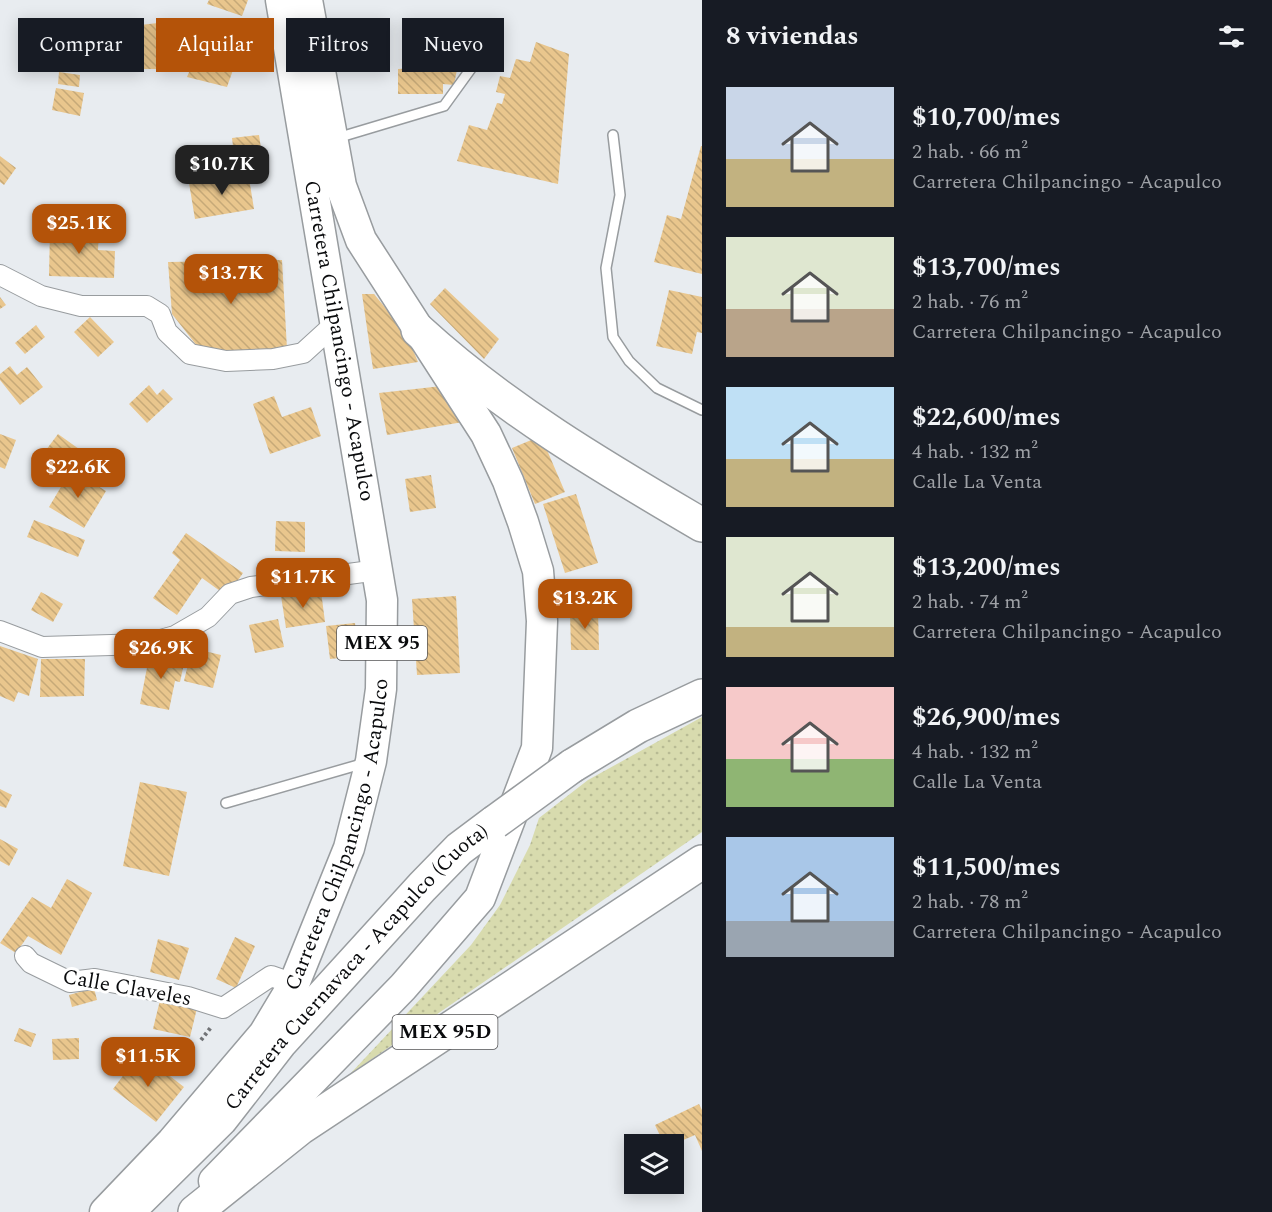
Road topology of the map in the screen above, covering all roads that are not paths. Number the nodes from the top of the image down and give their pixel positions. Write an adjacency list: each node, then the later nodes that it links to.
1 (281, 0): 7 (main road, Carretera Chilpancingo - Acapulco / MEX 95)
2 (307, 0): 5 (main road, Carretera Chilpancingo - Acapulco)
3 (469, 72): 5 (lane)
4 (613, 135): 9 (lane)
5 (332, 140): 8 (main road, Carretera Chilpancingo - Acapulco)
6 (0, 275): 7 (street)
7 (337, 322): 11 (main road, Carretera Chilpancingo - Acapulco / MEX 95)
8 (418, 330): 10 (highway); 21 (main road, Carretera Chilpancingo - Acapulco)
9 (702, 410)
10 (702, 525)
11 (378, 570): 12 (street); 14 (main road, Carretera Chilpancingo - Acapulco / MEX 95)
12 (0, 631)
13 (702, 696): 20 (highway, Carretera Cuernavaca - Acapulco (Cuota), bridge)
14 (371, 761): 15 (lane); 18 (main road, Carretera Chilpancingo - Acapulco / MEX 95)
15 (226, 803)
16 (702, 862): 22 (highway, MEX 95D)
17 (25, 956): 18 (street, Calle Claveles)
18 (294, 984): 19 (main road, Carretera Chilpancingo - Acapulco / MEX 95)
19 (105, 1212)
20 (127, 1212)
21 (182, 1212)
22 (195, 1212)

